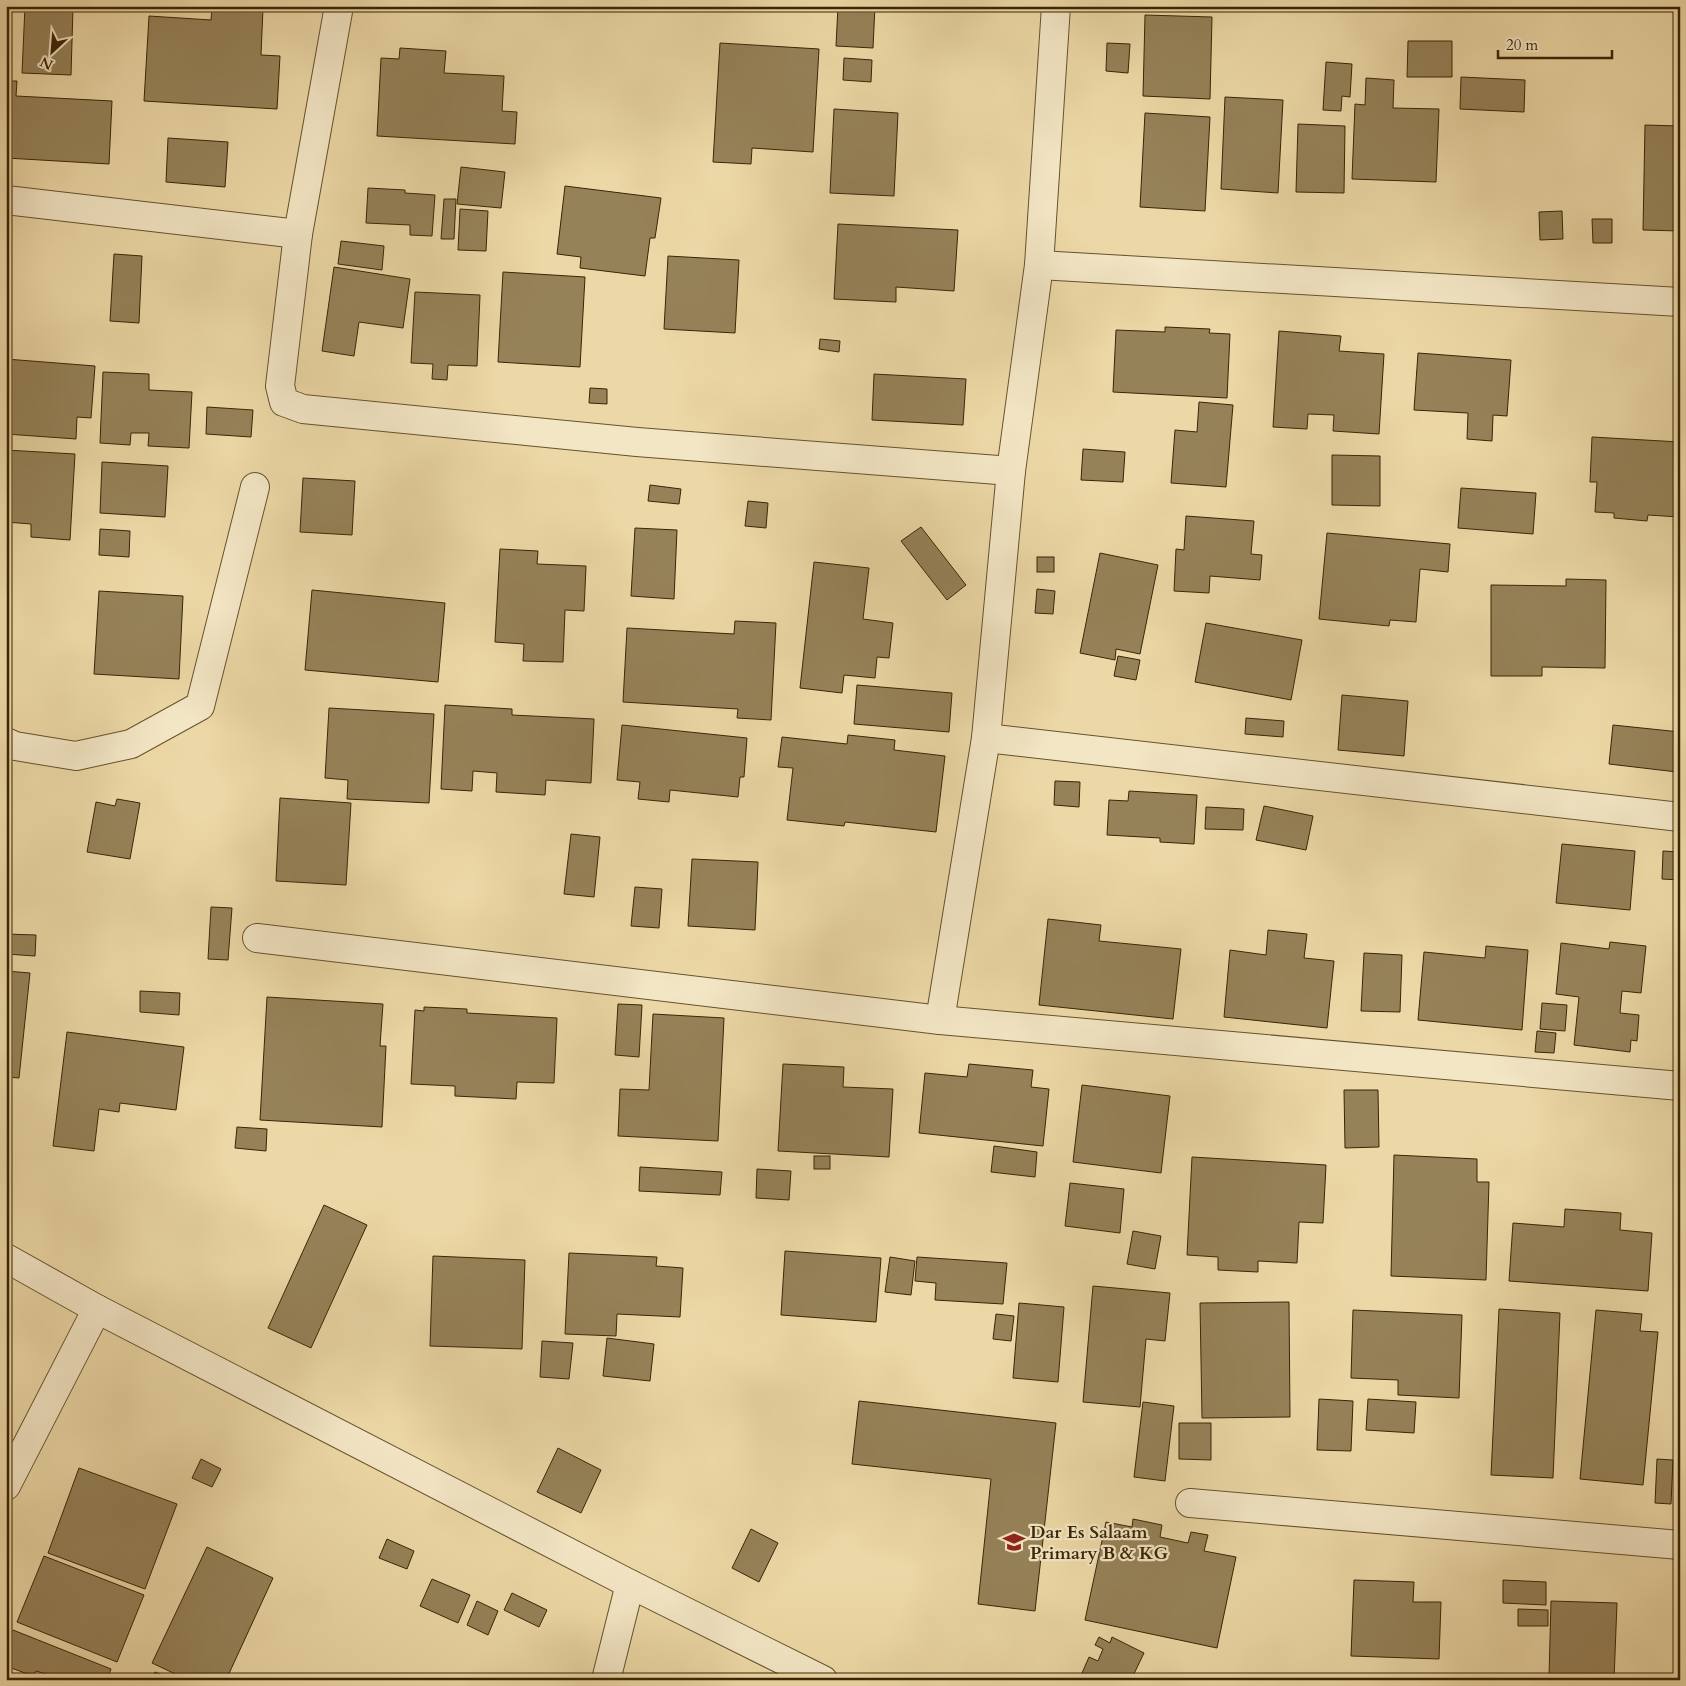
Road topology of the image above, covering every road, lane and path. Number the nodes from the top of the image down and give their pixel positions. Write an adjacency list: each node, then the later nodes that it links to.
1 (339, 6): 4 (street)
2 (1056, 6): 5 (street)
3 (6, 200): 4 (street)
4 (298, 234): 7 (street)
5 (1039, 265): 6 (street); 7 (street)
6 (1680, 302)
7 (1011, 471): 9 (street)
8 (255, 487): 10 (street)
9 (986, 738): 11 (street); 13 (street)
10 (6, 742)
11 (1680, 817)
12 (257, 938): 13 (street)
13 (940, 1020): 14 (street)
14 (1680, 1086)
15 (6, 1258): 16 (street)
16 (97, 1309): 17 (street); 20 (street)
17 (6, 1486)
18 (1190, 1503): 19 (street)
19 (1680, 1545)
20 (630, 1584): 21 (street); 22 (street)
21 (606, 1680)
22 (823, 1680)

